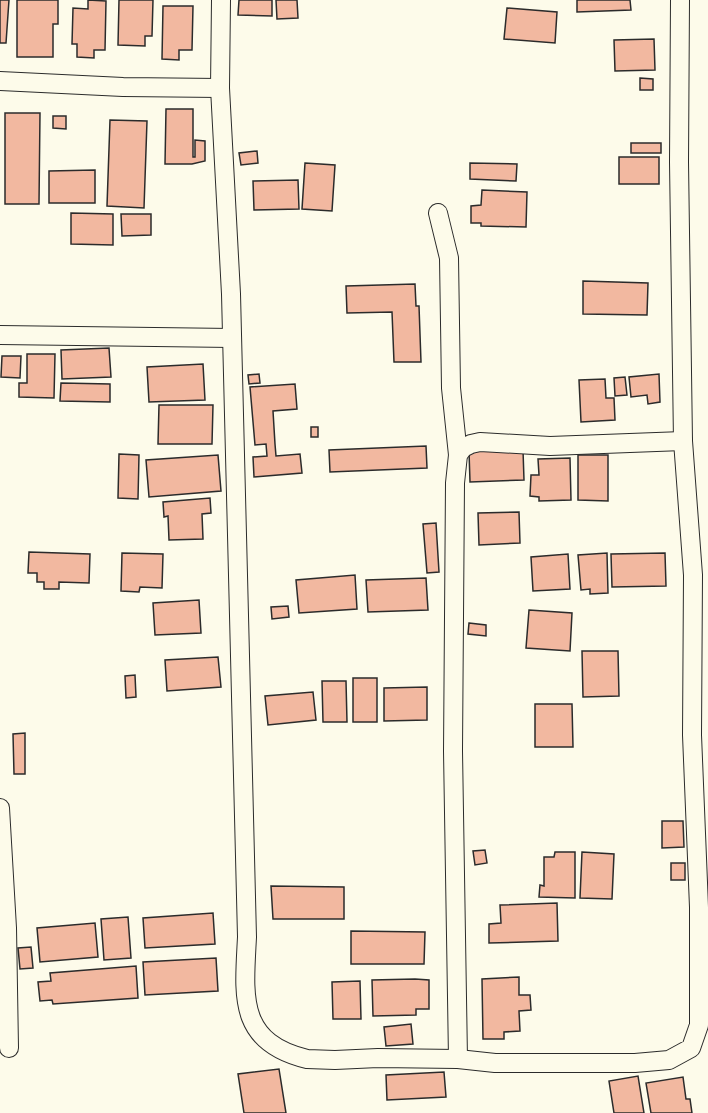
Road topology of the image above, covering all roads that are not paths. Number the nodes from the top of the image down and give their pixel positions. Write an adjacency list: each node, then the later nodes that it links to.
1 (221, 0): 4 (street)
2 (680, 0): 8 (street)
3 (0, 81): 4 (street)
4 (220, 88): 7 (street)
5 (438, 213): 9 (street)
6 (0, 335): 7 (street)
7 (232, 338): 14 (street)
8 (683, 441): 9 (street); 10 (street)
9 (458, 455): 14 (street)
10 (700, 575): 12 (street)
11 (0, 808): 13 (street)
12 (702, 825): 14 (street)
13 (9, 1048)
14 (458, 1059)

